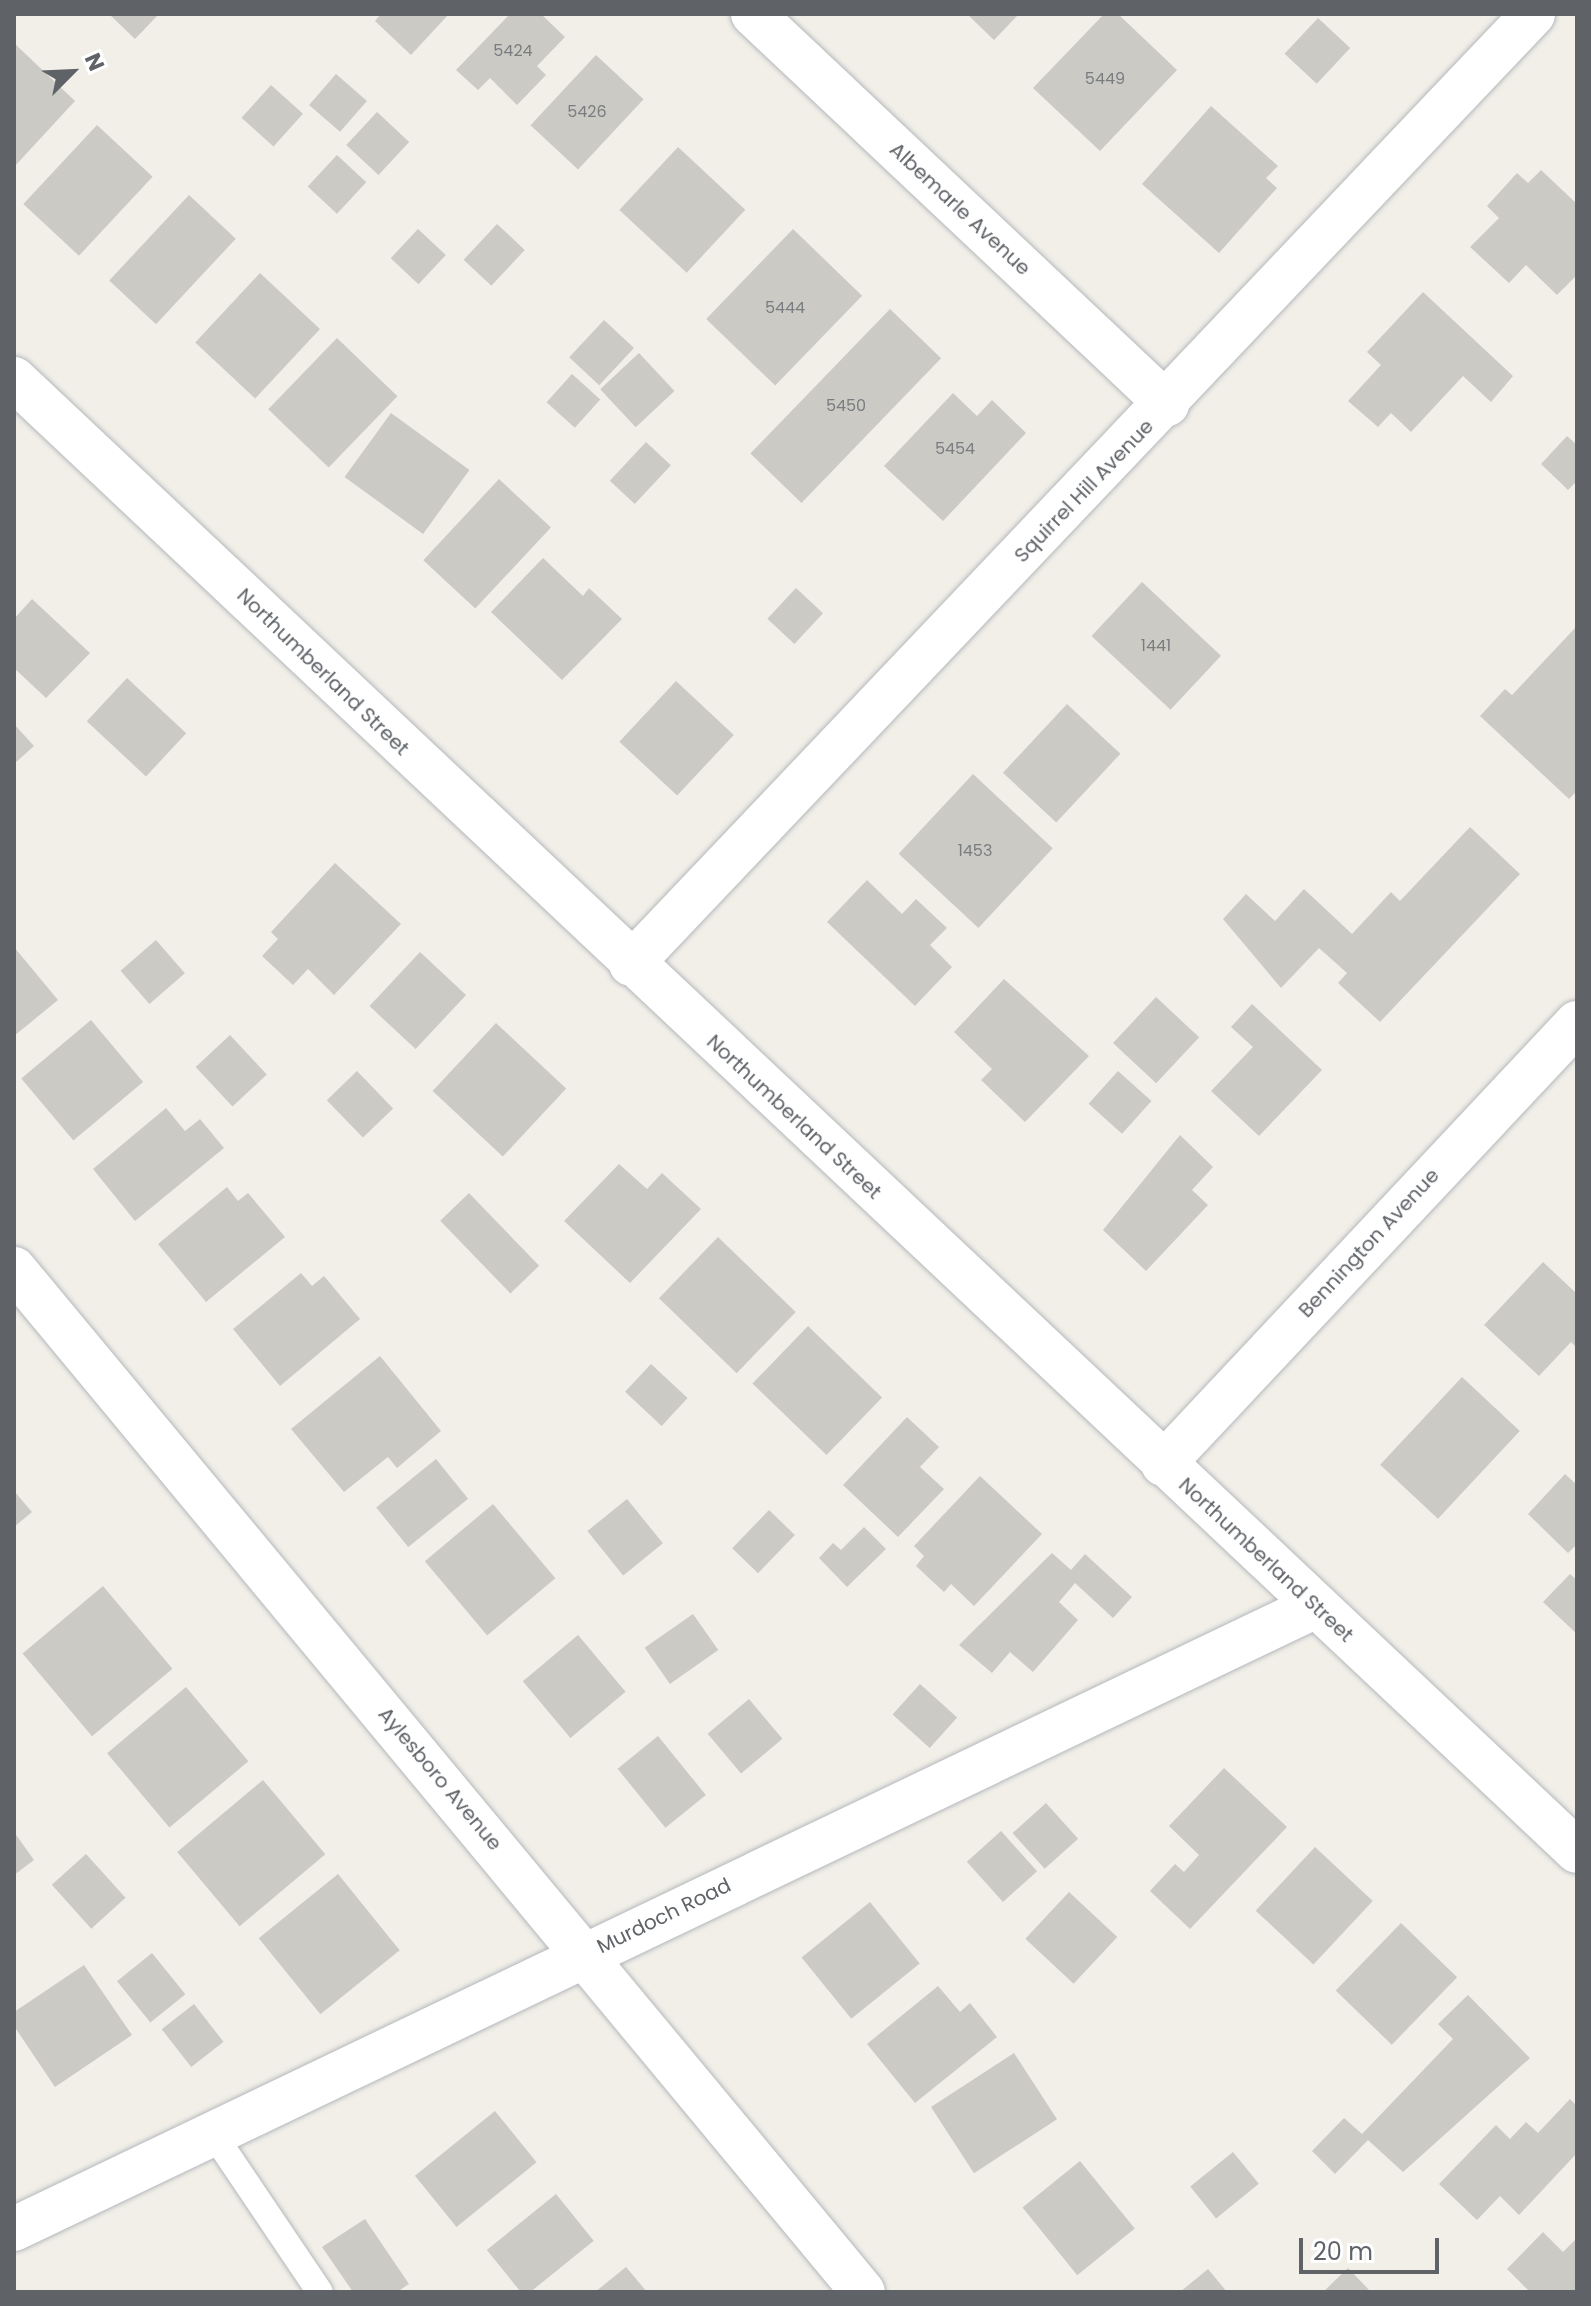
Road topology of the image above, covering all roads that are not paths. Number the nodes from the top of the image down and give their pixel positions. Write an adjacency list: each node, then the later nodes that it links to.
1 (753, 14): 4 (street, Albemarle Avenue)
2 (1533, 14): 4 (street, Squirrel Hill Avenue)
3 (14, 379): 5 (street, Northumberland Street)
4 (1167, 404): 5 (street, Squirrel Hill Avenue)
5 (631, 964): 8 (street, Northumberland Street)
6 (1577, 1023): 8 (street, Bennington Avenue)
7 (14, 1269): 11 (street, Aylesboro Avenue)
8 (1163, 1464): 9 (street, Northumberland Street)
9 (1316, 1606): 10 (street, Northumberland Street); 11 (street, Murdoch Road)
10 (1577, 1851)
11 (586, 1954): 12 (street, Murdoch Road); 15 (street, Aylesboro Avenue)
12 (214, 2135): 13 (street, Murdoch Road); 14 (lane)
13 (14, 2229)
14 (320, 2292)
15 (863, 2292)

